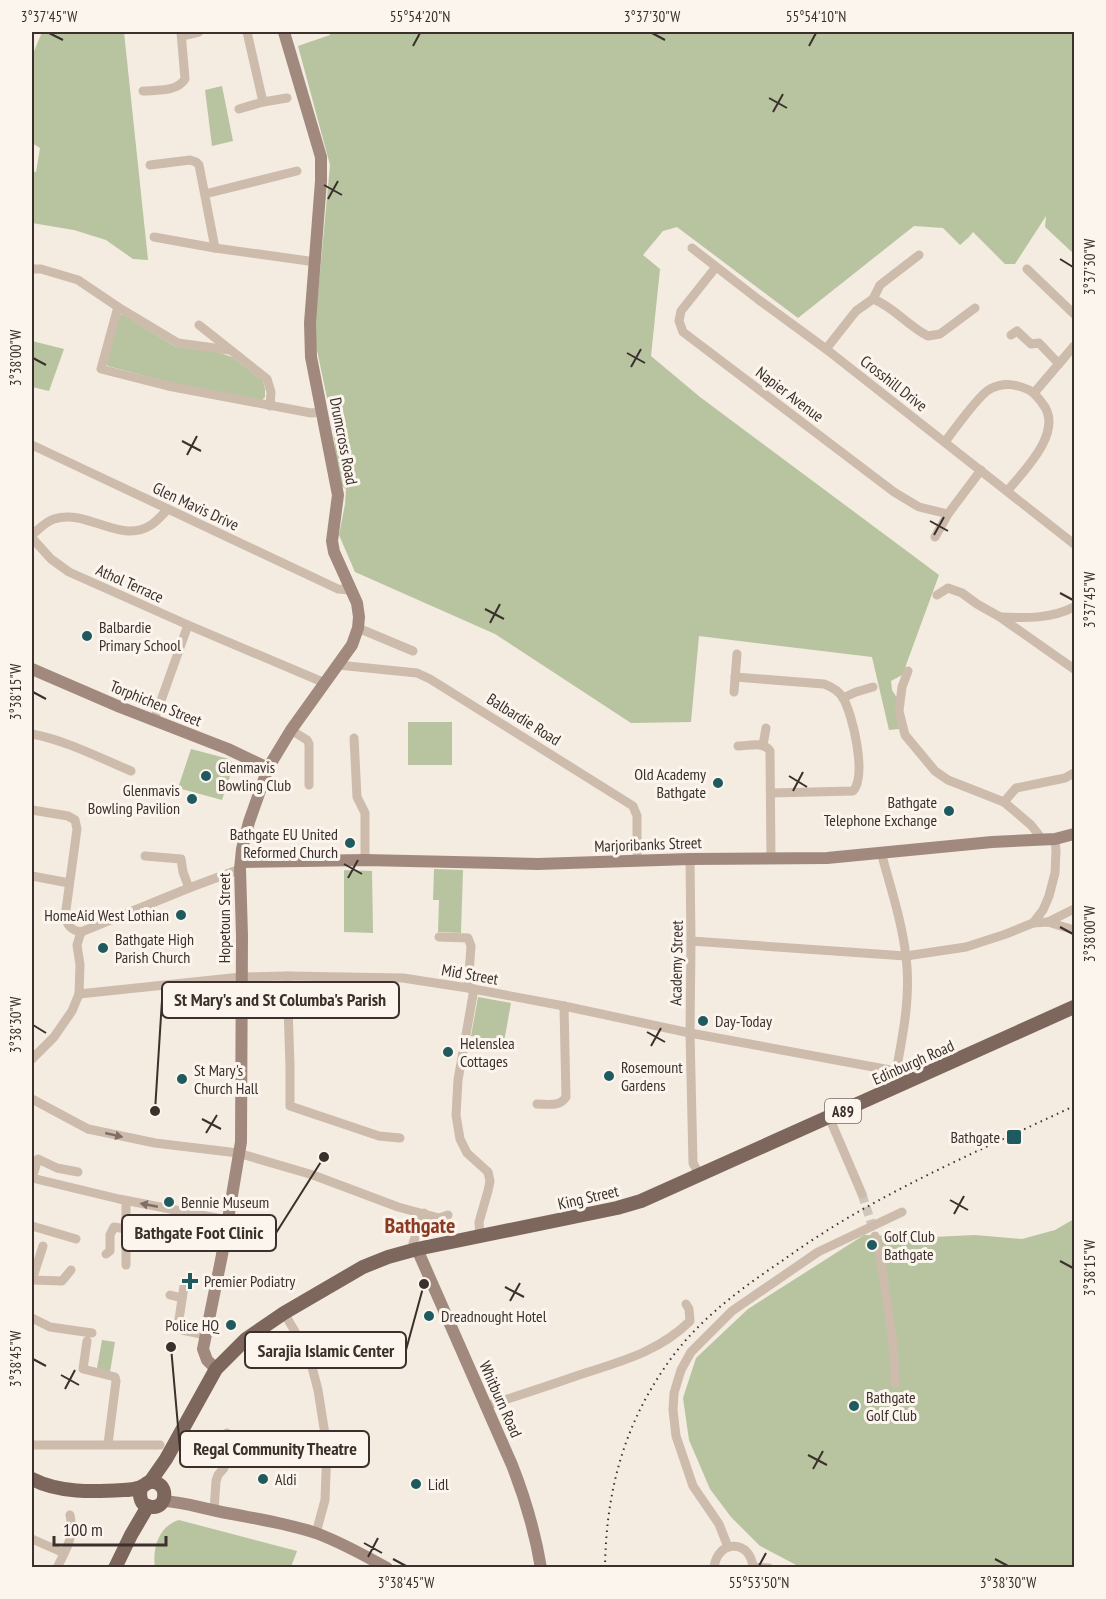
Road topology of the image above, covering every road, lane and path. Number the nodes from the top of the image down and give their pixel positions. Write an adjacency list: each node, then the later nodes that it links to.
1 (199, 32): 4 (street)
2 (247, 32): 7 (street)
3 (284, 32): 16 (main road, Drumcross Road)
4 (182, 34): 5 (street)
5 (143, 91)
6 (287, 98): 7 (street)
7 (263, 102): 8 (street)
8 (238, 109)
9 (150, 165): 11 (street)
10 (297, 171): 11 (street)
11 (205, 194): 14 (street)
12 (154, 237): 14 (street)
13 (692, 248): 17 (street, Crosshill Drive)
14 (215, 249): 16 (street)
15 (919, 255): 20 (street)
16 (316, 262): 32 (main road, Drumcross Road)
17 (716, 267): 27 (street, Crosshill Drive); 38 (street, Napier Avenue)
18 (1027, 268): 23 (street)
19 (32, 269): 21 (street)
20 (873, 299): 22 (street); 27 (street)
21 (118, 307): 28 (street); 31 (street)
22 (975, 308)
23 (1074, 314)
24 (199, 325): 28 (street)
25 (1011, 335): 29 (street)
26 (1074, 346): 29 (street)
27 (826, 349): 33 (street, Crosshill Drive)
28 (229, 350): 31 (street)
29 (1059, 364): 30 (street)
30 (1034, 393): 33 (street); 36 (street)
31 (270, 406): 32 (street)
32 (322, 412): 42 (main road, Drumcross Road)
33 (945, 442): 35 (street, Crosshill Drive)
34 (32, 445): 37 (street, Glen Mavis Drive)
35 (981, 470): 36 (street, Crosshill Drive); 38 (street)
36 (1008, 490): 41 (street, Crosshill Drive)
37 (168, 509): 39 (street); 42 (street, Glen Mavis Drive)
38 (948, 514): 40 (street)
39 (32, 537): 46 (street, Athol Terrace)
40 (935, 537)
41 (1074, 544)
42 (350, 590): 47 (main road, Drumcross Road)
43 (937, 595): 45 (street)
44 (1074, 608): 45 (street)
45 (1000, 617): 52 (street)
46 (188, 625): 55 (street, Athol Terrace); 59 (street)
47 (358, 628): 48 (street); 50 (main road)
48 (413, 651)
49 (737, 654): 54 (street)
50 (338, 665): 55 (main road); 81 (street, Balbardie Road)
51 (32, 669): 59 (main road, Torphichen Street)
52 (1074, 669)
53 (908, 671): 71 (street)
54 (735, 677): 57 (street); 58 (street)
55 (325, 683): 61 (main road)
56 (873, 687): 58 (street)
57 (734, 692)
58 (843, 698): 70 (street)
59 (154, 720): 66 (main road, Torphichen Street)
60 (766, 728): 64 (street)
61 (291, 730): 66 (main road); 69 (street)
62 (32, 734): 67 (street)
63 (354, 738): 80 (street)
64 (763, 745): 65 (street); 70 (street)
65 (738, 746)
66 (268, 768): 82 (main road)
67 (131, 771)
68 (1074, 772): 71 (street)
69 (309, 785)
70 (771, 793): 79 (street)
71 (1004, 802): 74 (street)
72 (32, 810): 84 (street)
73 (1074, 834): 75 (main road, Marjoribanks Street)
74 (1042, 839): 75 (main road, Marjoribanks Street); 76 (main road, Marjoribanks Street)
75 (1055, 839): 88 (street)
76 (880, 852): 79 (main road, Marjoribanks Street); 93 (street)
77 (145, 856): 85 (street)
78 (690, 859): 79 (main road, Marjoribanks Street); 81 (main road, Marjoribanks Street); 92 (street, Academy Street)
79 (771, 859)
80 (365, 860): 81 (main road, Marjoribanks Street); 82 (main road, Marjoribanks Street)
81 (637, 861)
82 (241, 866): 85 (street); 95 (main road, Hopetoun Street)
83 (32, 876): 84 (street)
84 (69, 883): 90 (street)
85 (189, 888): 90 (street)
86 (1074, 909): 87 (street)
87 (1048, 922): 88 (street); 89 (street)
88 (1033, 923): 93 (street)
89 (1074, 930)
90 (81, 932): 97 (street)
91 (439, 937): 96 (street)
92 (691, 941): 93 (street); 100 (street, Academy Street)
93 (906, 956): 102 (street)
94 (287, 976): 95 (street, Mid Street); 96 (street, Mid Street); 106 (street)
95 (241, 977): 97 (street, Mid Street); 107 (main road, Hopetoun Street)
96 (471, 988): 98 (street, Mid Street); 120 (street)
97 (79, 994): 101 (street)
98 (564, 1006): 100 (street, Mid Street); 104 (street)
99 (1074, 1008): 102 (main road, Edinburgh Road / A89)
100 (690, 1033): 102 (street, Mid Street); 109 (street, Academy Street)
101 (32, 1059)
102 (899, 1078): 105 (main road, Edinburgh Road / A89)
103 (32, 1099): 107 (street, one-way to 107)
104 (541, 1102)
105 (829, 1118): 109 (main road, Edinburgh Road / A89); 111 (street)
106 (400, 1138)
107 (238, 1153): 114 (street); 116 (main road, Hopetoun Street)
108 (78, 1172): 110 (street)
109 (699, 1174): 120 (main road, King Street / A89)
110 (32, 1178): 112 (street)
111 (862, 1194)
112 (126, 1201): 116 (street, one-way to 112); 118 (street)
113 (902, 1212): 148 (street)
114 (424, 1213): 115 (street); 123 (street)
115 (448, 1215)
116 (227, 1220): 134 (main road, Hopetoun Street)
117 (32, 1226): 121 (street)
118 (126, 1229): 124 (street); 125 (street)
119 (875, 1236): 136 (street)
120 (480, 1237): 123 (main road, A89)
121 (76, 1239)
122 (44, 1246): 127 (street)
123 (417, 1249): 132 (main road, A89); 137 (main road, Whitburn Road)
124 (106, 1254)
125 (126, 1265)
126 (71, 1270): 127 (street)
127 (32, 1280)
128 (184, 1286): 130 (street)
129 (170, 1295): 130 (street)
130 (182, 1298): 134 (street)
131 (686, 1304): 137 (street)
132 (284, 1313): 135 (main road, A89); 146 (street)
133 (32, 1318): 139 (street)
134 (206, 1335): 135 (main road, Hopetoun Street)
135 (216, 1369): 143 (main road, A89)
136 (895, 1384)
137 (486, 1406): 154 (main road, Whitburn Road)
138 (227, 1433): 144 (street)
139 (108, 1444): 140 (street); 141 (street)
140 (32, 1445)
141 (160, 1445)
142 (32, 1479): 143 (main road)
143 (151, 1494): 144 (main road); 152 (main road, A89)
144 (214, 1511): 146 (main road)
145 (70, 1515): 149 (street)
146 (316, 1533): 153 (main road)
147 (32, 1539): 149 (street)
148 (728, 1547): 150 (street); 155 (street)
149 (64, 1553): 151 (street)
150 (753, 1567): 156 (street)
151 (57, 1568)
152 (115, 1568)
153 (387, 1568)
154 (542, 1568)
155 (714, 1568)
156 (769, 1568)

